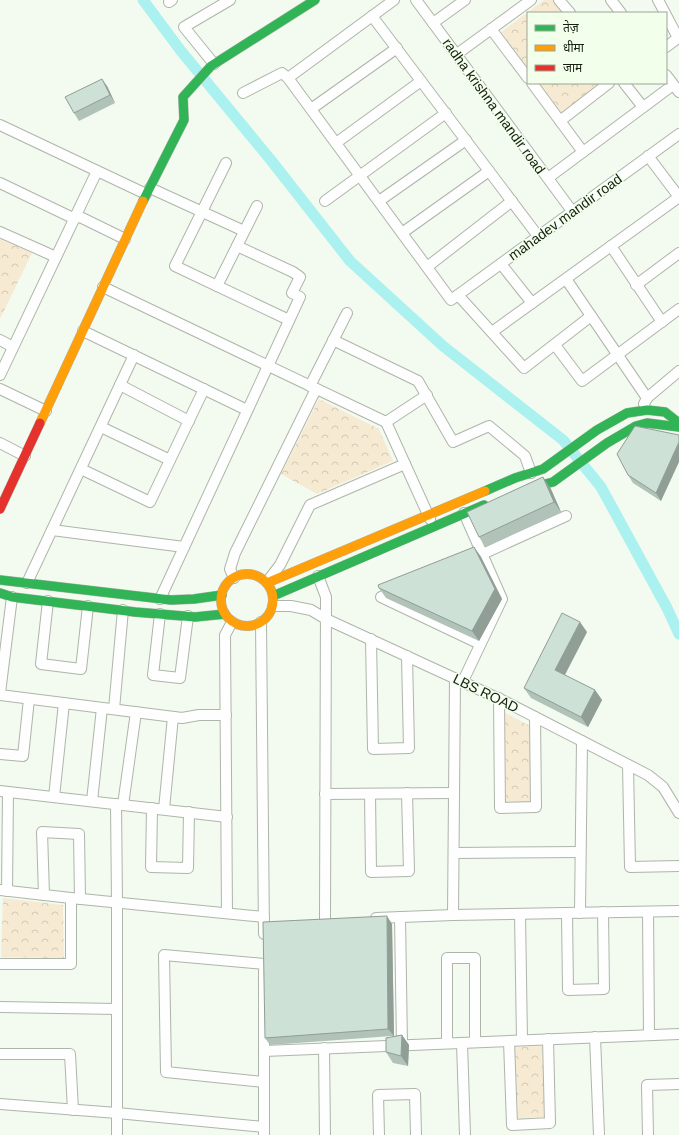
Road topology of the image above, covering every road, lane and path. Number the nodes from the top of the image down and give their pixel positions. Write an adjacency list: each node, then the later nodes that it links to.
1 (230, 0): 20 (street)
2 (315, 0): 20 (street)
3 (394, 0): 13 (street)
4 (416, 0): 15 (street, radha krishna mandir road)
5 (465, 0): 15 (street)
6 (531, 0): 16 (street)
7 (560, 0): 10 (street)
8 (611, 0): 11 (street)
9 (658, 0): 12 (street)
10 (569, 12)
11 (620, 12)
12 (664, 12)
13 (372, 16): 18 (street); 23 (street)
14 (667, 18): 17 (street)
15 (433, 23): 19 (street, radha krishna mandir road)
16 (491, 29): 19 (street); 22 (street)
17 (667, 46)
18 (397, 48): 24 (street); 31 (street)
19 (456, 54): 44 (street, radha krishna mandir road)
20 (213, 65): 46 (street)
21 (667, 76): 28 (street)
22 (527, 77)
23 (288, 78): 29 (street); 31 (street)
24 (421, 81): 32 (street); 37 (street)
25 (533, 84): 33 (street)
26 (609, 84): 33 (street)
27 (625, 84): 30 (street)
28 (676, 88): 30 (street)
29 (243, 93)
30 (643, 107): 38 (street)
31 (311, 109): 37 (street)
32 (446, 114): 36 (street); 43 (street)
33 (560, 121): 38 (street)
34 (0, 125): 41 (street)
35 (679, 134): 39 (street, mahadev mandir road)
36 (466, 140): 42 (street); 50 (street)
37 (336, 143): 43 (street)
38 (583, 152): 44 (street)
39 (648, 156): 47 (street); 52 (street, mahadev mandir road)
40 (226, 163): 53 (street)
41 (97, 171): 46 (street); 54 (street)
42 (489, 171): 49 (street); 57 (street)
43 (360, 176): 48 (street); 50 (street)
44 (548, 178): 52 (street, radha krishna mandir road)
45 (0, 183): 54 (street)
46 (148, 191): 53 (street); 59 (street)
47 (679, 197): 61 (street)
48 (325, 201)
49 (512, 201): 58 (street); 65 (street)
50 (379, 202): 57 (street)
51 (257, 206): 55 (street)
52 (572, 211): 58 (street, mahadev mandir road)
53 (201, 212): 55 (street); 68 (street)
54 (75, 217): 59 (street); 63 (street)
55 (244, 231): 60 (street)
56 (0, 232): 63 (street)
57 (402, 233): 65 (street)
58 (538, 236): 64 (street, mahadev mandir road)
59 (125, 239): 69 (street)
60 (237, 246): 68 (street); 75 (street)
61 (611, 246): 66 (street); 67 (street)
62 (679, 253): 67 (street)
63 (56, 257): 82 (street)
64 (501, 264): 70 (street, mahadev mandir road); 71 (street)
65 (427, 267): 70 (street)
66 (566, 279): 71 (street); 74 (street)
67 (636, 285): 76 (street)
68 (217, 286): 75 (street)
69 (103, 287): 77 (street); 85 (street)
70 (455, 297): 78 (street)
71 (532, 303): 78 (street)
72 (679, 309): 76 (street)
73 (347, 313): 80 (street)
74 (592, 316): 81 (street); 84 (street)
75 (289, 320): 85 (street)
76 (662, 322): 84 (street)
77 (83, 330): 83 (street); 95 (street)
78 (492, 332): 81 (street)
79 (0, 340): 82 (street)
80 (333, 340): 89 (street); 92 (street)
81 (555, 345): 84 (street)
82 (13, 347): 87 (street)
83 (134, 355): 88 (street); 91 (street)
84 (618, 355): 93 (street)
85 (267, 365): 89 (street); 94 (street)
86 (679, 371): 93 (street)
87 (0, 375)
88 (120, 385): 97 (street); 100 (street)
89 (313, 387): 98 (street); 121 (street)
90 (0, 389): 95 (street)
91 (204, 389): 94 (street); 97 (street)
92 (427, 395): 98 (street); 108 (street)
93 (647, 398): 96 (street)
94 (247, 410): 117 (street)
95 (46, 411): 104 (street)
96 (638, 412): 99 (street); 101 (street); 108 (street)
97 (189, 421): 105 (street)
98 (386, 422): 106 (street)
99 (679, 423)
100 (101, 426): 105 (street); 107 (street)
101 (636, 426): 102 (street); 109 (street)
102 (679, 427)
103 (0, 443): 104 (street)
104 (25, 456): 111 (street)
105 (170, 460): 107 (street)
106 (405, 464): 113 (street); 124 (street)
107 (81, 469): 116 (street)
108 (531, 473): 113 (street)
109 (524, 489)
110 (490, 502): 112 (street)
111 (0, 509)
112 (464, 514): 115 (street); 118 (street)
113 (428, 515): 115 (street); 124 (street)
114 (566, 516): 118 (street)
115 (434, 526): 120 (street)
116 (52, 530): 117 (street); 123 (street)
117 (184, 547): 129 (street)
118 (482, 554): 119 (street); 140 (street)
119 (455, 566)
120 (318, 576): 131 (street); 137 (street)
121 (234, 578): 124 (street); 127 (street)
122 (0, 580): 123 (street)
123 (26, 583): 129 (street)
124 (267, 583): 131 (street)
125 (406, 587): 140 (street)
126 (0, 594): 128 (street)
127 (222, 595): 129 (street); 136 (street)
128 (12, 596): 130 (street); 143 (street)
129 (160, 598)
130 (48, 601): 132 (street); 132 (street)
131 (273, 601): 137 (street, LBS ROAD); 138 (street)
132 (88, 606): 133 (street)
133 (123, 610): 134 (street); 148 (street)
134 (160, 614): 135 (street); 135 (street)
135 (188, 616): 136 (street)
136 (229, 618): 138 (street); 150 (street)
137 (326, 619): 139 (street, LBS ROAD); 159 (street)
138 (261, 622): 186 (street)
139 (371, 640): 141 (street, LBS ROAD); 141 (street)
140 (480, 644): 142 (street)
141 (407, 656): 142 (street, LBS ROAD)
142 (459, 680): 144 (street, LBS ROAD); 158 (street)
143 (0, 694): 145 (street)
144 (499, 698): 152 (street, LBS ROAD); 152 (street)
145 (29, 699): 146 (street); 154 (street)
146 (64, 703): 147 (street); 161 (street)
147 (102, 708): 148 (street); 162 (street)
148 (114, 710): 149 (street)
149 (136, 712): 151 (street); 163 (street)
150 (226, 715): 151 (street); 168 (street)
151 (173, 717): 165 (street)
152 (535, 717): 153 (street, LBS ROAD)
153 (582, 741): 155 (street, LBS ROAD); 169 (street)
154 (0, 754)
155 (628, 765): 167 (street, LBS ROAD); 171 (street)
156 (4, 791): 161 (street); 172 (street)
157 (407, 793): 158 (street); 160 (street); 160 (street)
158 (454, 793): 170 (street)
159 (325, 794): 160 (street); 187 (street)
160 (370, 794)
161 (54, 797): 162 (street)
162 (92, 801): 163 (street)
163 (120, 804): 164 (street); 175 (street)
164 (152, 808): 165 (street); 166 (street)
165 (164, 810): 166 (street)
166 (189, 812): 168 (street)
167 (679, 813)
168 (227, 817): 179 (street)
169 (580, 852): 170 (street); 181 (street)
170 (454, 853): 183 (street)
171 (679, 866)
172 (3, 890): 173 (street)
173 (44, 895): 174 (street); 174 (street)
174 (76, 899): 175 (street); 189 (street)
175 (117, 903): 179 (street); 191 (street)
176 (679, 911): 178 (street)
177 (603, 912): 178 (street); 180 (street); 181 (street)
178 (648, 912): 193 (street)
179 (227, 913): 186 (street)
180 (567, 913): 181 (street); 182 (street)
181 (580, 913)
182 (520, 914): 183 (street); 196 (street)
183 (454, 915): 184 (street)
184 (400, 917): 185 (street); 201 (street)
185 (363, 918)
186 (266, 920): 188 (street)
187 (325, 920)
188 (264, 943)
189 (0, 964)
190 (0, 1007): 191 (street)
191 (117, 1009): 209 (street)
192 (679, 1034): 193 (street)
193 (649, 1036): 194 (street)
194 (595, 1038): 195 (street); 216 (street)
195 (548, 1039): 196 (street); 197 (street)
196 (522, 1040): 197 (street)
197 (510, 1041): 198 (street)
198 (475, 1042): 199 (street); 200 (street)
199 (446, 1043): 200 (street); 201 (street)
200 (462, 1043): 215 (street)
201 (402, 1045): 202 (street)
202 (324, 1048): 203 (street); 212 (street)
203 (264, 1051): 205 (street); 205 (street)
204 (0, 1054): 208 (street)
205 (264, 1082): 210 (street)
206 (679, 1084): 217 (street)
207 (0, 1104): 208 (street)
208 (73, 1110): 209 (street)
209 (117, 1113): 210 (street); 211 (street)
210 (264, 1131)
211 (117, 1135)
212 (326, 1135)
213 (379, 1135): 214 (street)
214 (416, 1135)
215 (464, 1135)
216 (599, 1135)
217 (648, 1135)

